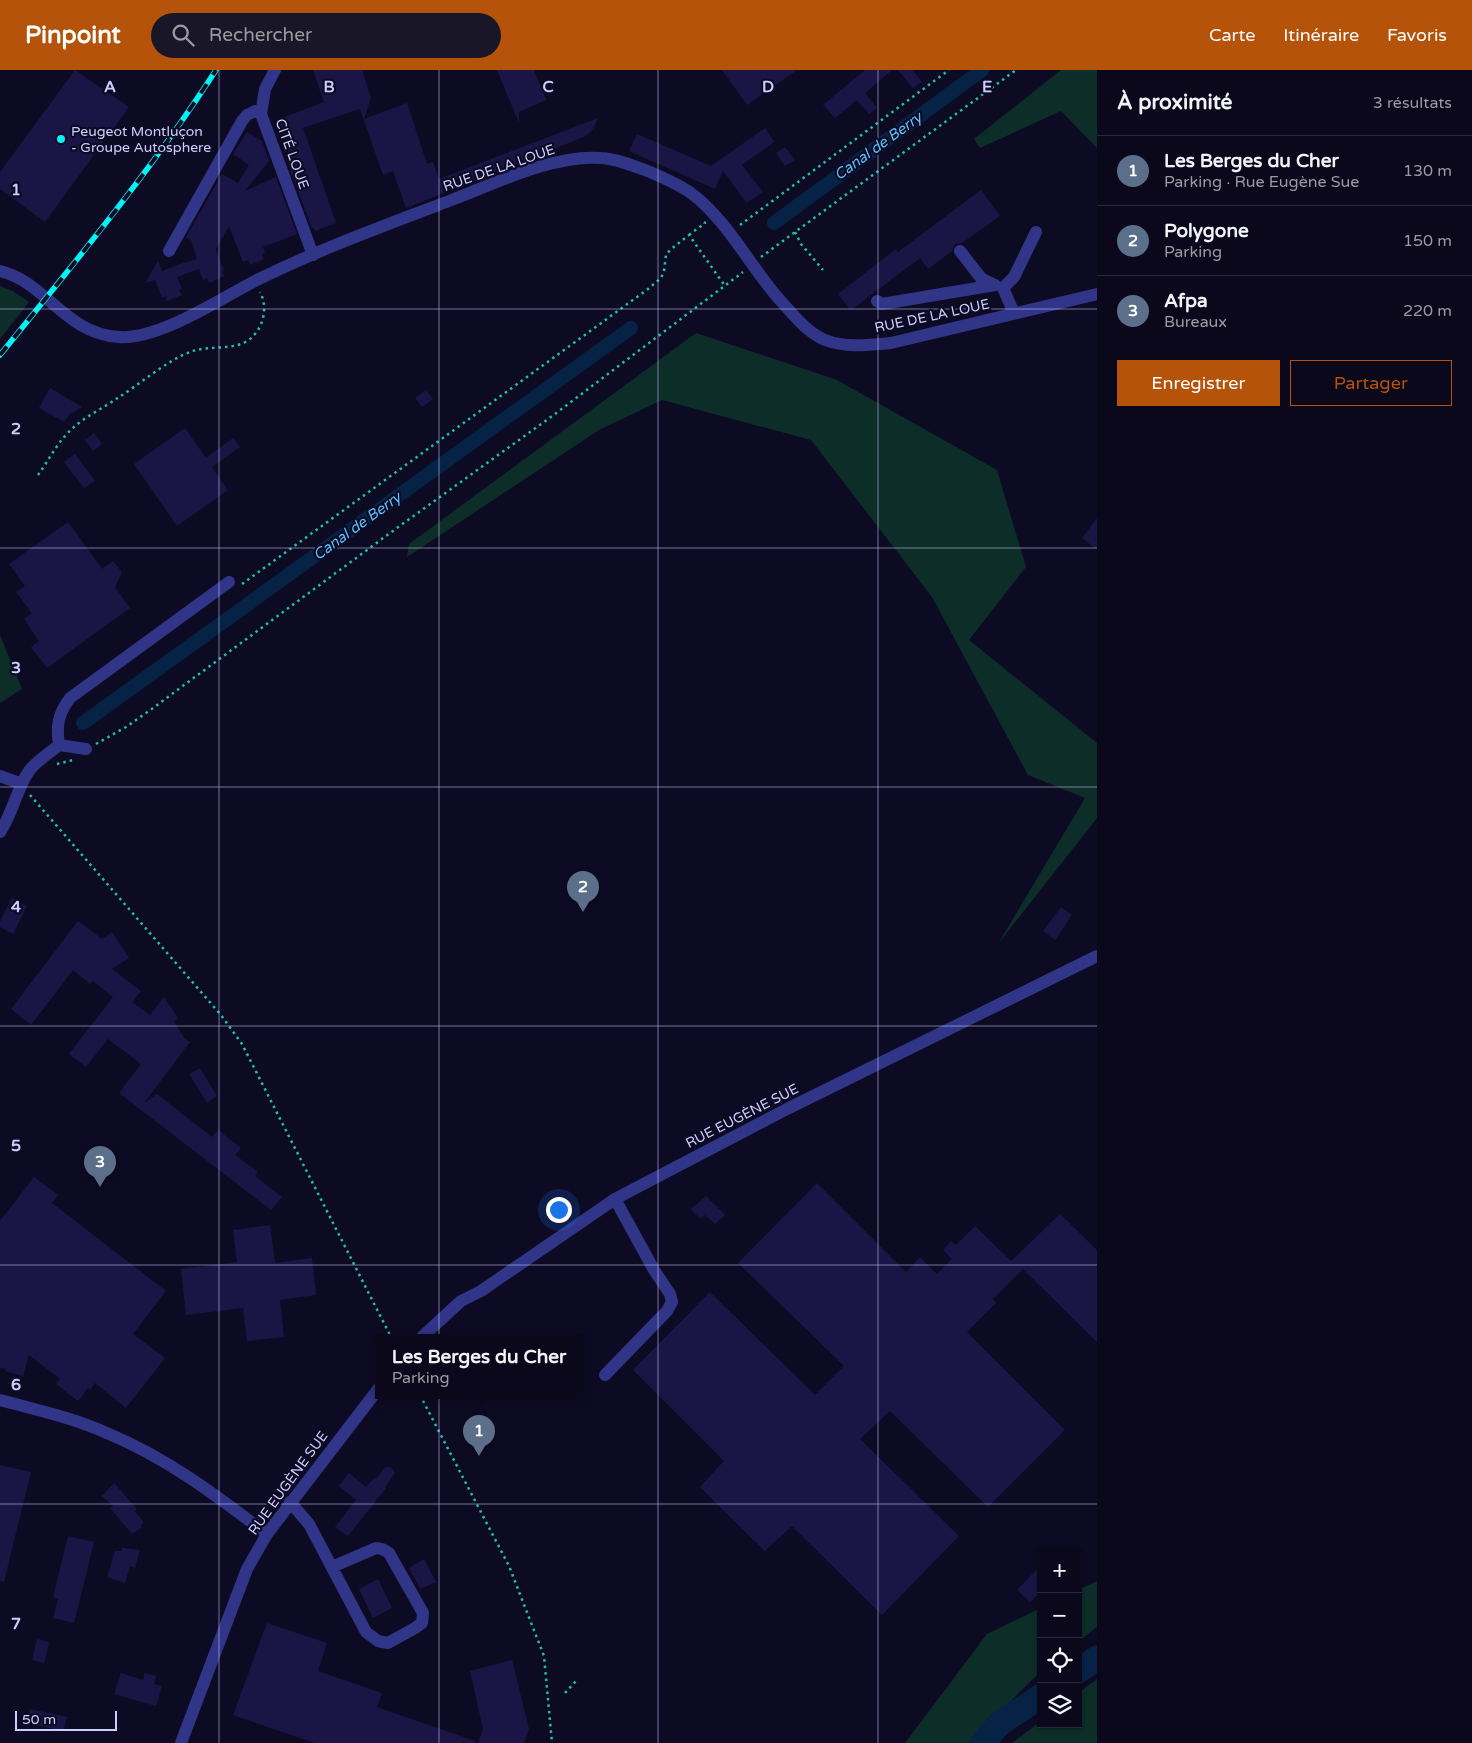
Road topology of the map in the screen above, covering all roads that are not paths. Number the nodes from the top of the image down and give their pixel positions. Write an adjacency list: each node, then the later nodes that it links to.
1 (275, 70): 2 (street)
2 (262, 114): 4 (street, CITÉ LOUE); 6 (street, CITÉ LOUE)
3 (1036, 232): 8 (street)
4 (169, 251)
5 (960, 251): 8 (street)
6 (312, 255): 7 (street, RUE DE LA LOUE); 11 (street, RUE DE LA LOUE)
7 (0, 271)
8 (999, 287): 10 (street); 11 (street)
9 (1097, 294): 11 (street, RUE DE LA LOUE)
10 (877, 301)
11 (1014, 314)
12 (232, 585): 13 (street)
13 (59, 745): 14 (street); 16 (street)
14 (86, 749)
15 (0, 776): 16 (street)
16 (27, 786): 17 (street)
17 (0, 832)
18 (1097, 956): 19 (street, RUE EUGÈNE SUE)
19 (615, 1199): 20 (street, RUE EUGÈNE SUE); 21 (street)
20 (425, 1334)
21 (605, 1375)
22 (375, 1393): 24 (street, RUE EUGÈNE SUE)
23 (0, 1400): 25 (street)
24 (290, 1502): 25 (street, RUE EUGÈNE SUE); 26 (street)
25 (267, 1534): 27 (street, RUE EUGÈNE SUE)
26 (332, 1568): 26 (street)
27 (180, 1743)

